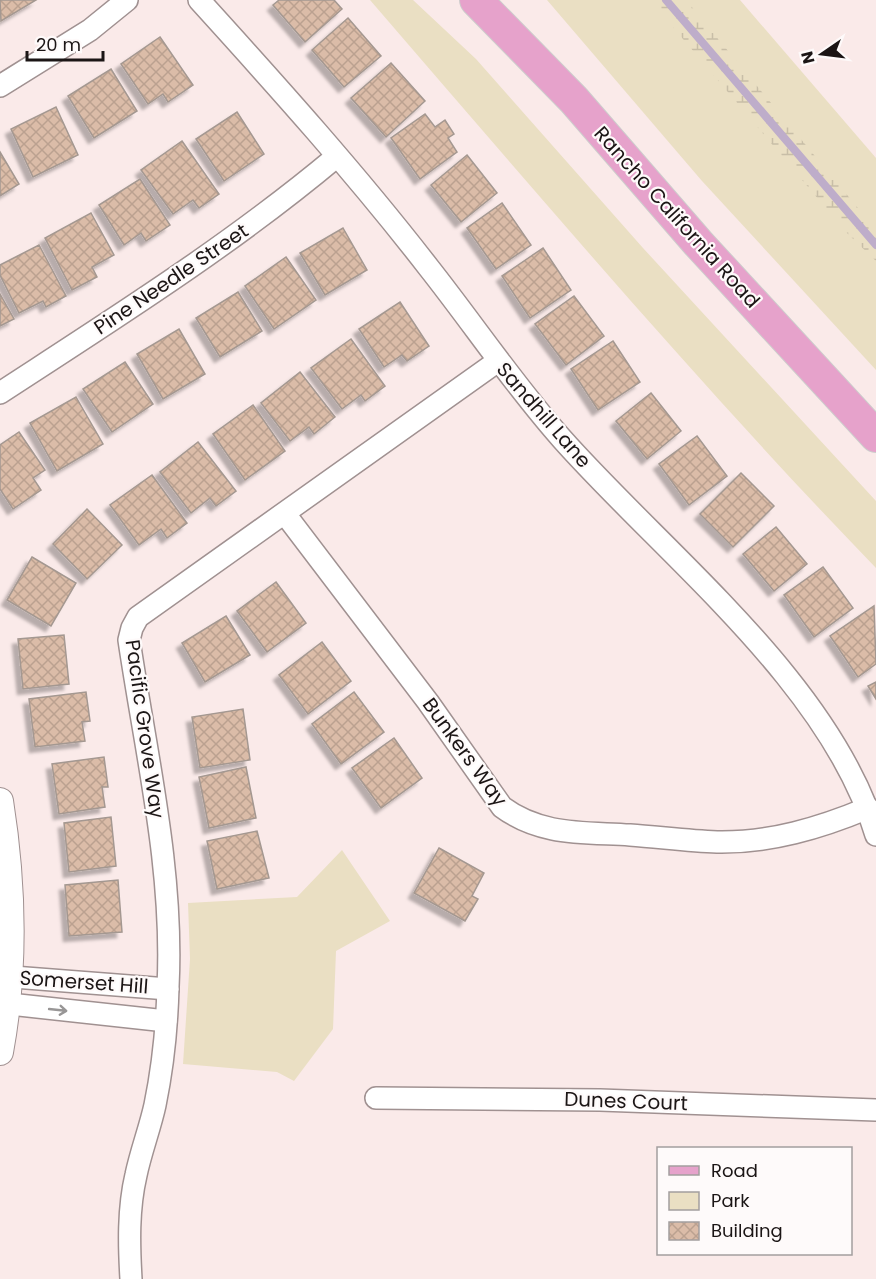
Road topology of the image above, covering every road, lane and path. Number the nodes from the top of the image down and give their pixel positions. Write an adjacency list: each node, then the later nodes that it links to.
1 (127, 0): 4 (street)
2 (199, 0): 5 (street, Sandhill Lane)
3 (476, 0): 8 (main road, Rancho California Road)
4 (0, 86)
5 (336, 157): 6 (street, Sandhill Lane); 7 (street, Pine Needle Street)
6 (498, 361): 9 (street, Pacific Grove Way); 11 (street, Sandhill Lane)
7 (0, 393)
8 (876, 436)
9 (285, 514): 11 (street, Bunkers Way); 14 (street, Pacific Grove Way)
10 (0, 801): 13 (street)
11 (868, 808): 12 (street, Sandhill Lane)
12 (876, 835)
13 (4, 976): 14 (street, Somerset Hill); 15 (street)
14 (168, 989): 16 (street, Pacific Grove Way)
15 (3, 1004): 16 (street, Somerset Hill, one-way to 16); 17 (street)
16 (166, 1022): 20 (street, Pacific Grove Way)
17 (0, 1052)
18 (376, 1098): 19 (street, Dunes Court)
19 (876, 1110)
20 (131, 1279)

